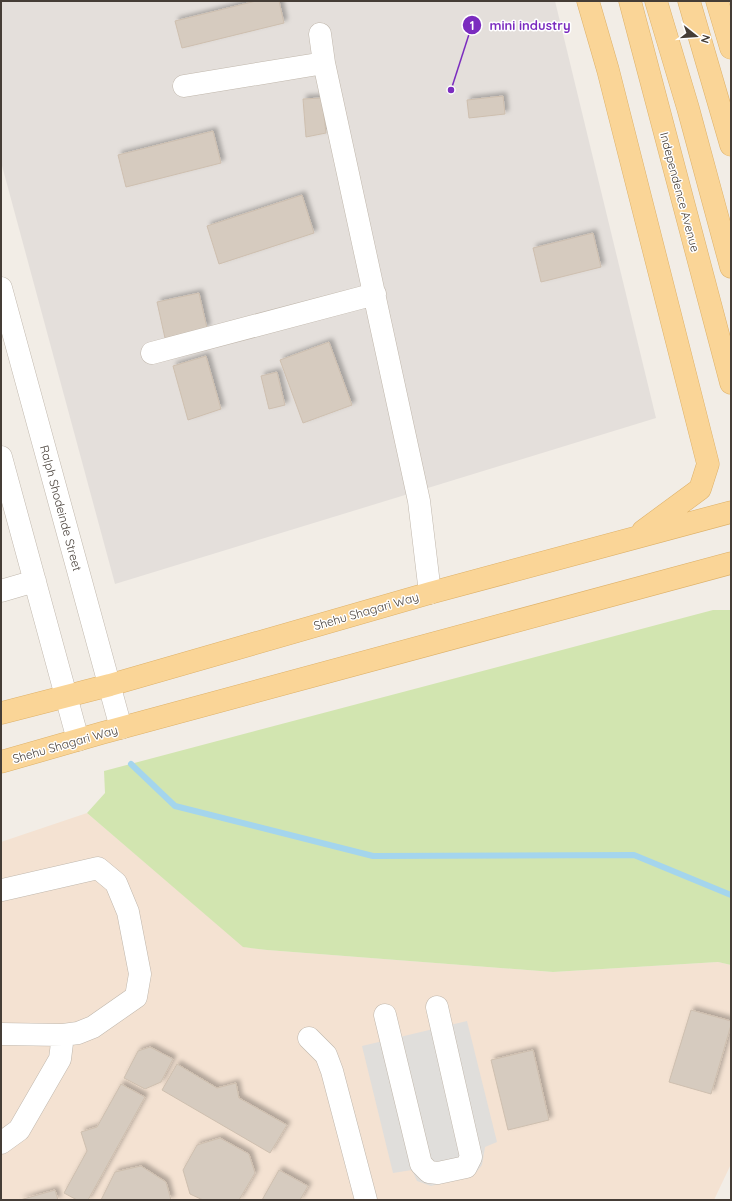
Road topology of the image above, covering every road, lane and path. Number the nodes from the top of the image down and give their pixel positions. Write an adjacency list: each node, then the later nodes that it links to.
1 (588, 1): 18 (main road)
2 (630, 1): 15 (main road, Independence Avenue)
3 (656, 1): 11 (main road)
4 (689, 1): 10 (main road)
5 (717, 1): 7 (main road)
6 (320, 34): 8 (street)
7 (731, 48)
8 (324, 63): 9 (street); 13 (street)
9 (184, 86)
10 (731, 145)
11 (731, 266)
12 (1, 288): 23 (street, Ralph Shodeinde Street)
13 (375, 294): 14 (street); 22 (street)
14 (152, 353)
15 (731, 384)
16 (1, 456): 20 (street)
17 (731, 512): 18 (main road, Shehu Shagari Way)
18 (634, 537): 22 (main road, Shehu Shagari Way)
19 (731, 563): 26 (main road, Shehu Shagari Way)
20 (35, 582): 21 (street); 24 (street)
21 (1, 591)
22 (430, 593): 23 (main road, Shehu Shagari Way)
23 (110, 685): 24 (main road, Shehu Shagari Way); 26 (street, Ralph Shodeinde Street)
24 (66, 697): 25 (main road, Shehu Shagari Way); 27 (street)
25 (1, 713)
26 (121, 728): 27 (main road, Shehu Shagari Way)
27 (78, 740): 28 (main road, Shehu Shagari Way)
28 (1, 762)
29 (2, 890): 33 (street)
30 (437, 1007): 31 (street)
31 (385, 1015)
32 (1, 1034): 33 (street)
33 (63, 1035): 35 (street)
34 (309, 1038): 36 (street)
35 (1, 1143)
36 (366, 1200)

